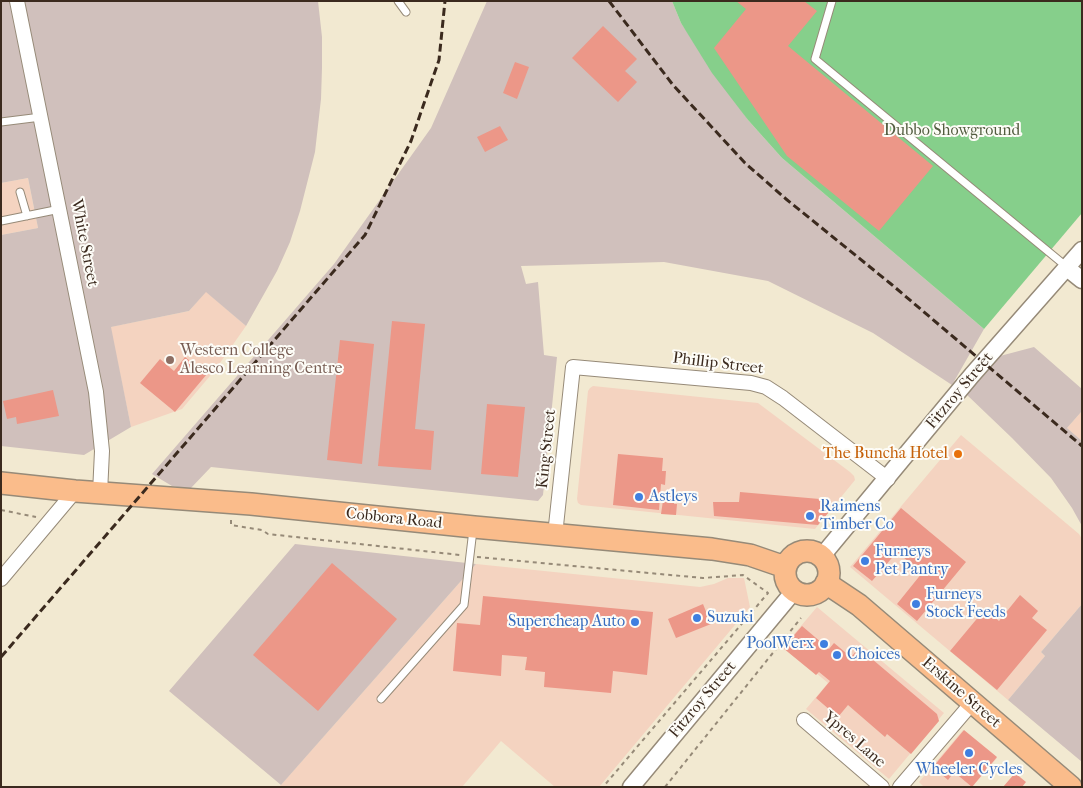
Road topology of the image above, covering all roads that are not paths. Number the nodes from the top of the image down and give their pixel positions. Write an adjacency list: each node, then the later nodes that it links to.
1 (17, 1): 5 (street, White Street)
2 (398, 1): 4 (lane)
3 (832, 1): 12 (lane)
4 (406, 12)
5 (41, 117): 6 (lane); 8 (street, White Street)
6 (1, 122)
7 (20, 192): 9 (lane)
8 (60, 209): 9 (lane); 18 (street, White Street)
9 (27, 216): 10 (lane)
10 (1, 221)
11 (1082, 250): 12 (street, Fitzroy Street)
12 (1067, 268): 13 (street); 15 (street, Fitzroy Street)
13 (1082, 280)
14 (574, 367): 15 (street, Phillip Street); 20 (street, King Street)
15 (888, 478): 21 (street, Fitzroy Street)
16 (1, 483): 17 (main road, Cobbora Road)
17 (75, 491): 18 (main road, Cobbora Road); 23 (street)
18 (100, 493): 19 (main road, Cobbora Road)
19 (474, 527): 20 (main road, Cobbora Road); 26 (lane)
20 (555, 535): 22 (main road, Cobbora Road)
21 (822, 556): 22 (main road); 24 (main road)
22 (785, 567): 25 (main road)
23 (1, 578)
24 (826, 583): 25 (main road); 27 (main road, Erskine Street)
25 (794, 591): 29 (street, Fitzroy Street)
26 (381, 699)
27 (972, 703): 31 (street); 32 (main road, Erskine Street)
28 (804, 720): 30 (street, Ypres Lane)
29 (631, 787)
30 (882, 787)
31 (900, 787)
32 (1071, 787)

